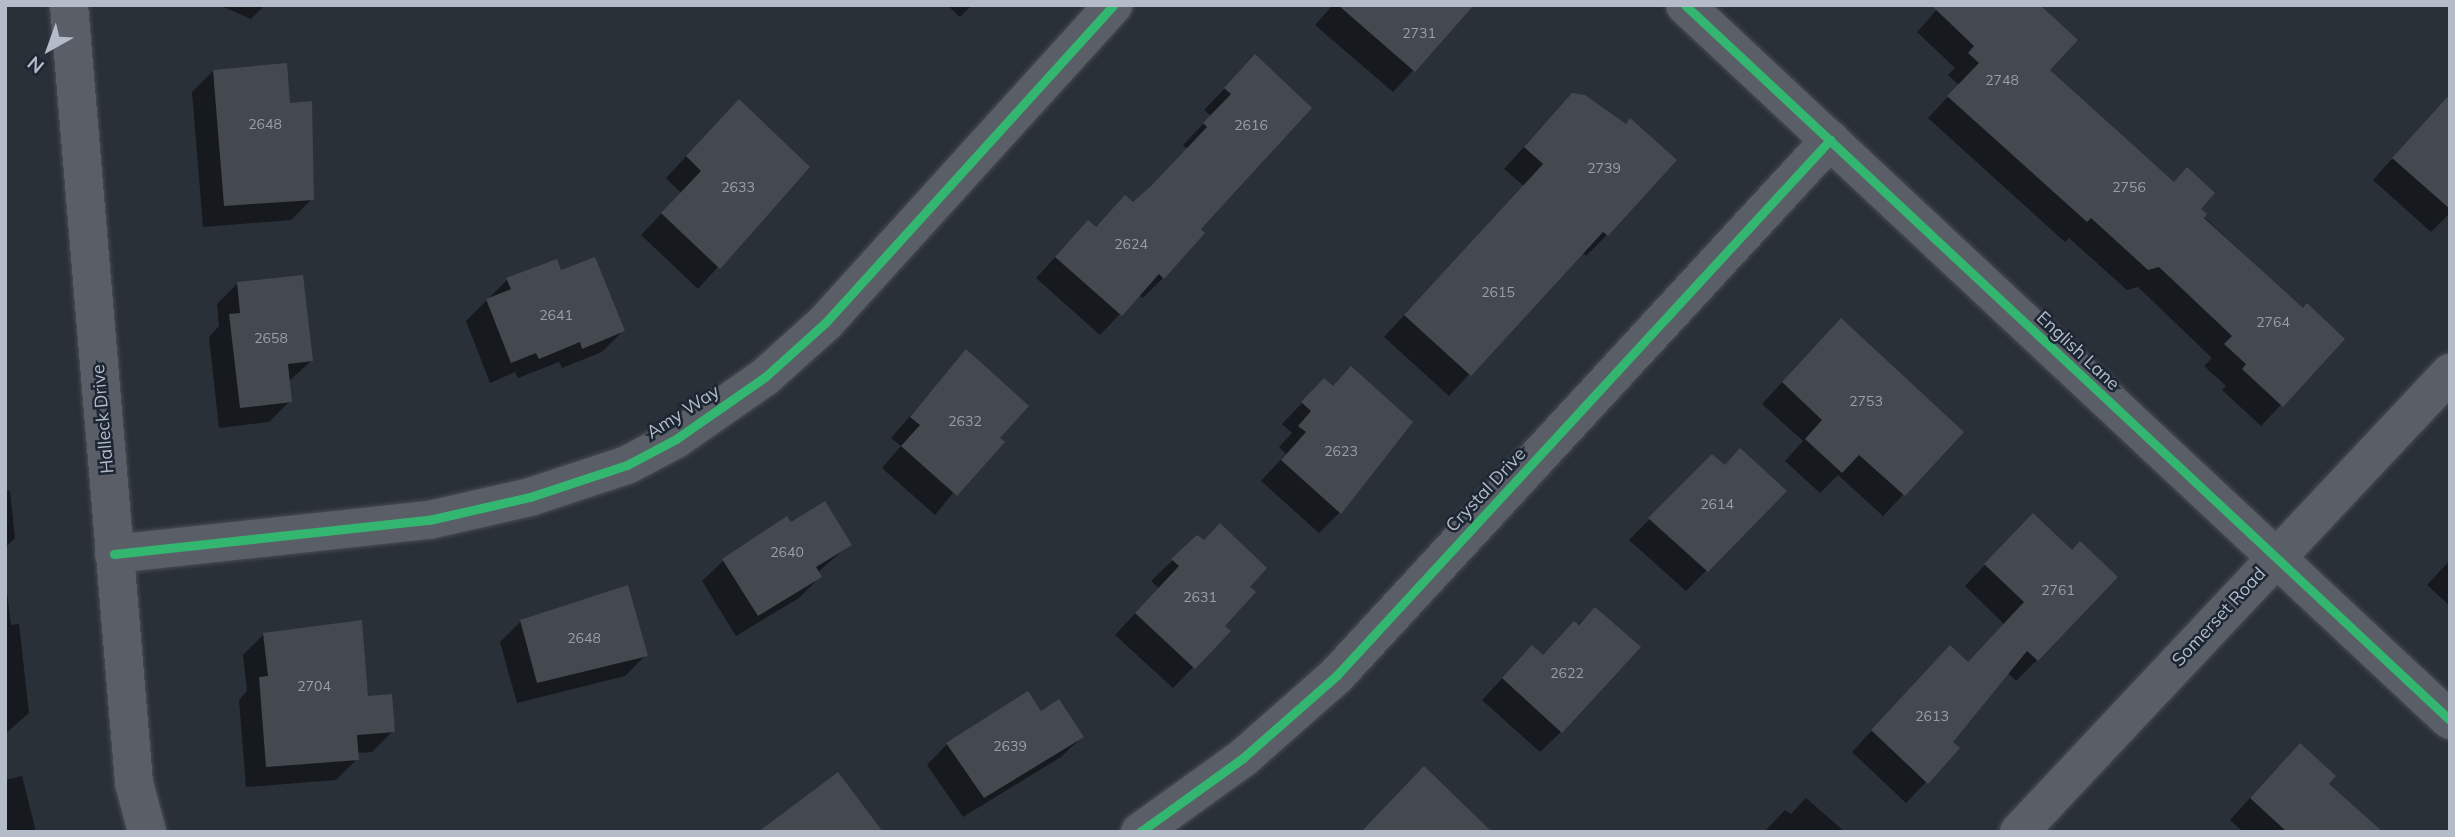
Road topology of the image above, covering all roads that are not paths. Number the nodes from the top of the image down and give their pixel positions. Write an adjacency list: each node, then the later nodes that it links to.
1 (69, 5): 6 (street, Halleck Drive)
2 (1113, 5): 6 (street, Amy Way)
3 (1685, 5): 4 (street, English Lane)
4 (1829, 141): 7 (street, English Lane); 10 (street, Crystal Drive)
5 (2450, 373): 7 (street, Somerset Road)
6 (114, 555): 9 (street, Halleck Drive)
7 (2275, 557): 8 (street, English Lane); 11 (street, Somerset Road)
8 (2450, 720)
9 (147, 832)
10 (1140, 832)
11 (2019, 832)

